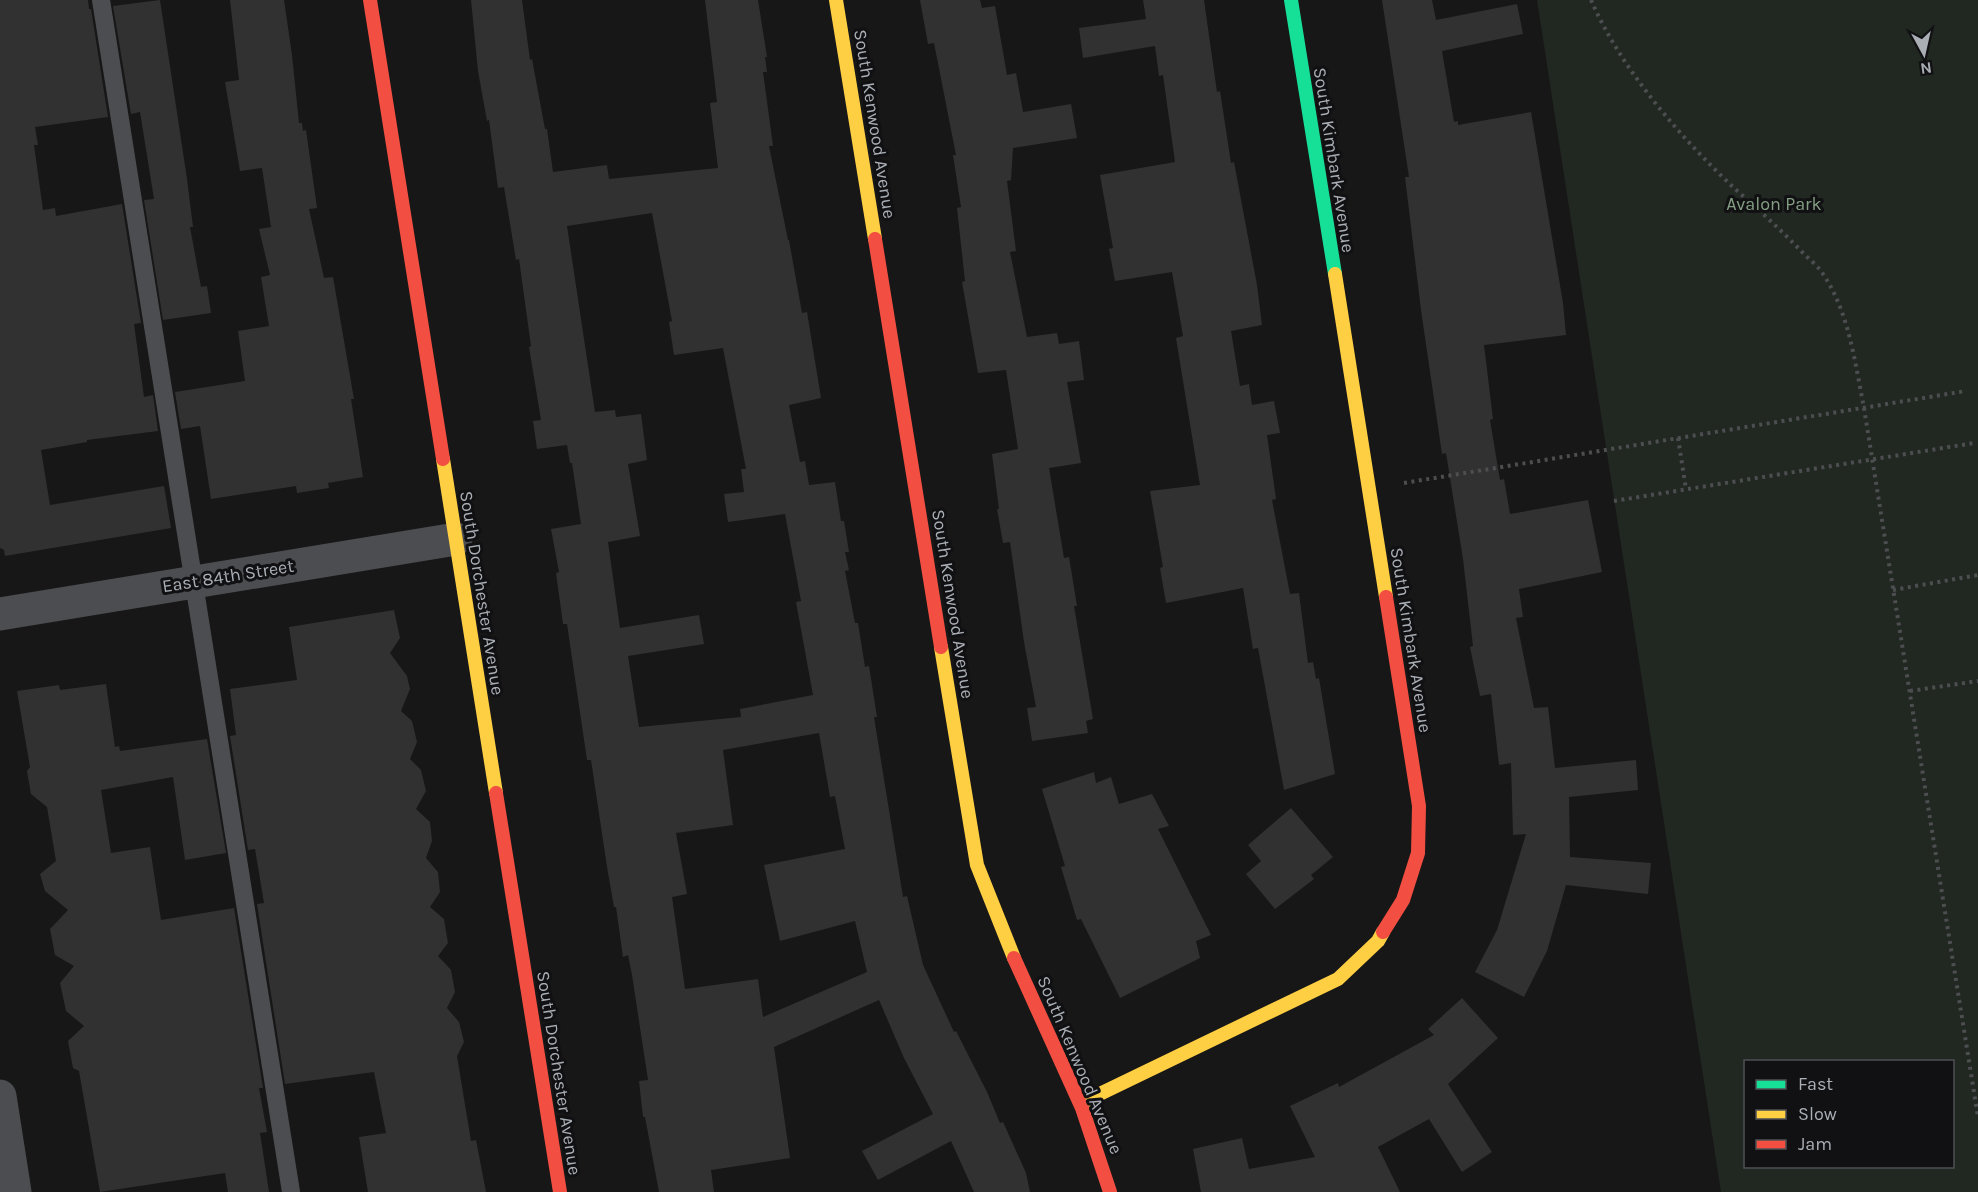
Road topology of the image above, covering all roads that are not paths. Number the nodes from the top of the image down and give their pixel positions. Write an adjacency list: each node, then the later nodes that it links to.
1 (101, 0): 6 (lane)
2 (370, 0): 5 (street, South Dorchester Avenue)
3 (836, 0): 9 (street, South Kenwood Avenue)
4 (1291, 0): 9 (street, South Kimbark Avenue)
5 (456, 539): 6 (street, East 84th Street); 12 (street, South Dorchester Avenue)
6 (193, 582): 7 (street, East 84th Street); 11 (lane)
7 (0, 614)
8 (0, 1096): 10 (street)
9 (1081, 1103): 13 (street, South Kenwood Avenue)
10 (15, 1192)
11 (291, 1192)
12 (560, 1192)
13 (1110, 1192)

